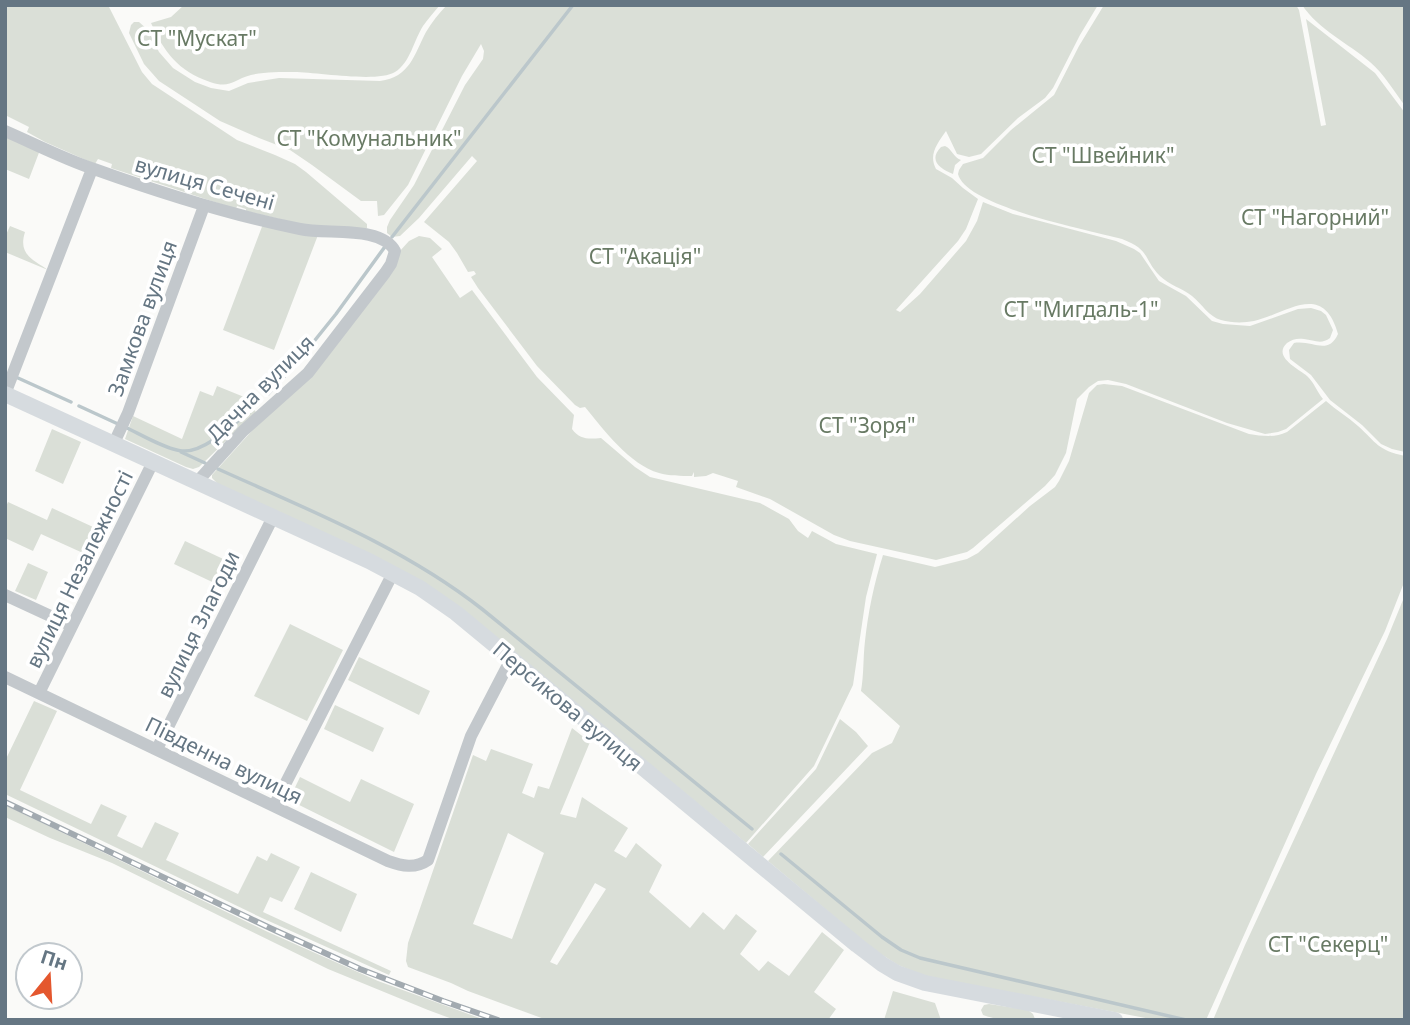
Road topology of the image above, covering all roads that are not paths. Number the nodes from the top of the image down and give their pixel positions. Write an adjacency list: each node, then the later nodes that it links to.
1 (5, 131): 2 (street, вулиця Сечені)
2 (92, 169): 3 (street, вулиця Сечені); 5 (street)
3 (204, 206): 4 (street, вулиця Сечені); 6 (street, Замкова вулиця)
4 (395, 251): 8 (street, Дачна вулиця)
5 (5, 394): 6 (main road, Персикова вулиця)
6 (114, 443): 7 (main road, Персикова вулиця)
7 (153, 461): 8 (main road, Персикова вулиця); 12 (street, вулиця Незалежності)
8 (197, 482): 9 (main road, Персикова вулиця)
9 (273, 517): 10 (main road, Персикова вулиця); 16 (street, вулиця Злагоди)
10 (393, 573): 13 (main road, Персикова вулиця); 17 (street)
11 (5, 595): 12 (street)
12 (72, 626): 15 (street, вулиця Незалежності)
13 (511, 659): 17 (street, Південна вулиця); 18 (main road, Персикова вулиця)
14 (5, 677): 15 (street, Південна вулиця)
15 (40, 693): 16 (street, Південна вулиця)
16 (157, 749): 17 (street, Південна вулиця)
17 (274, 806)
18 (1115, 1020)

